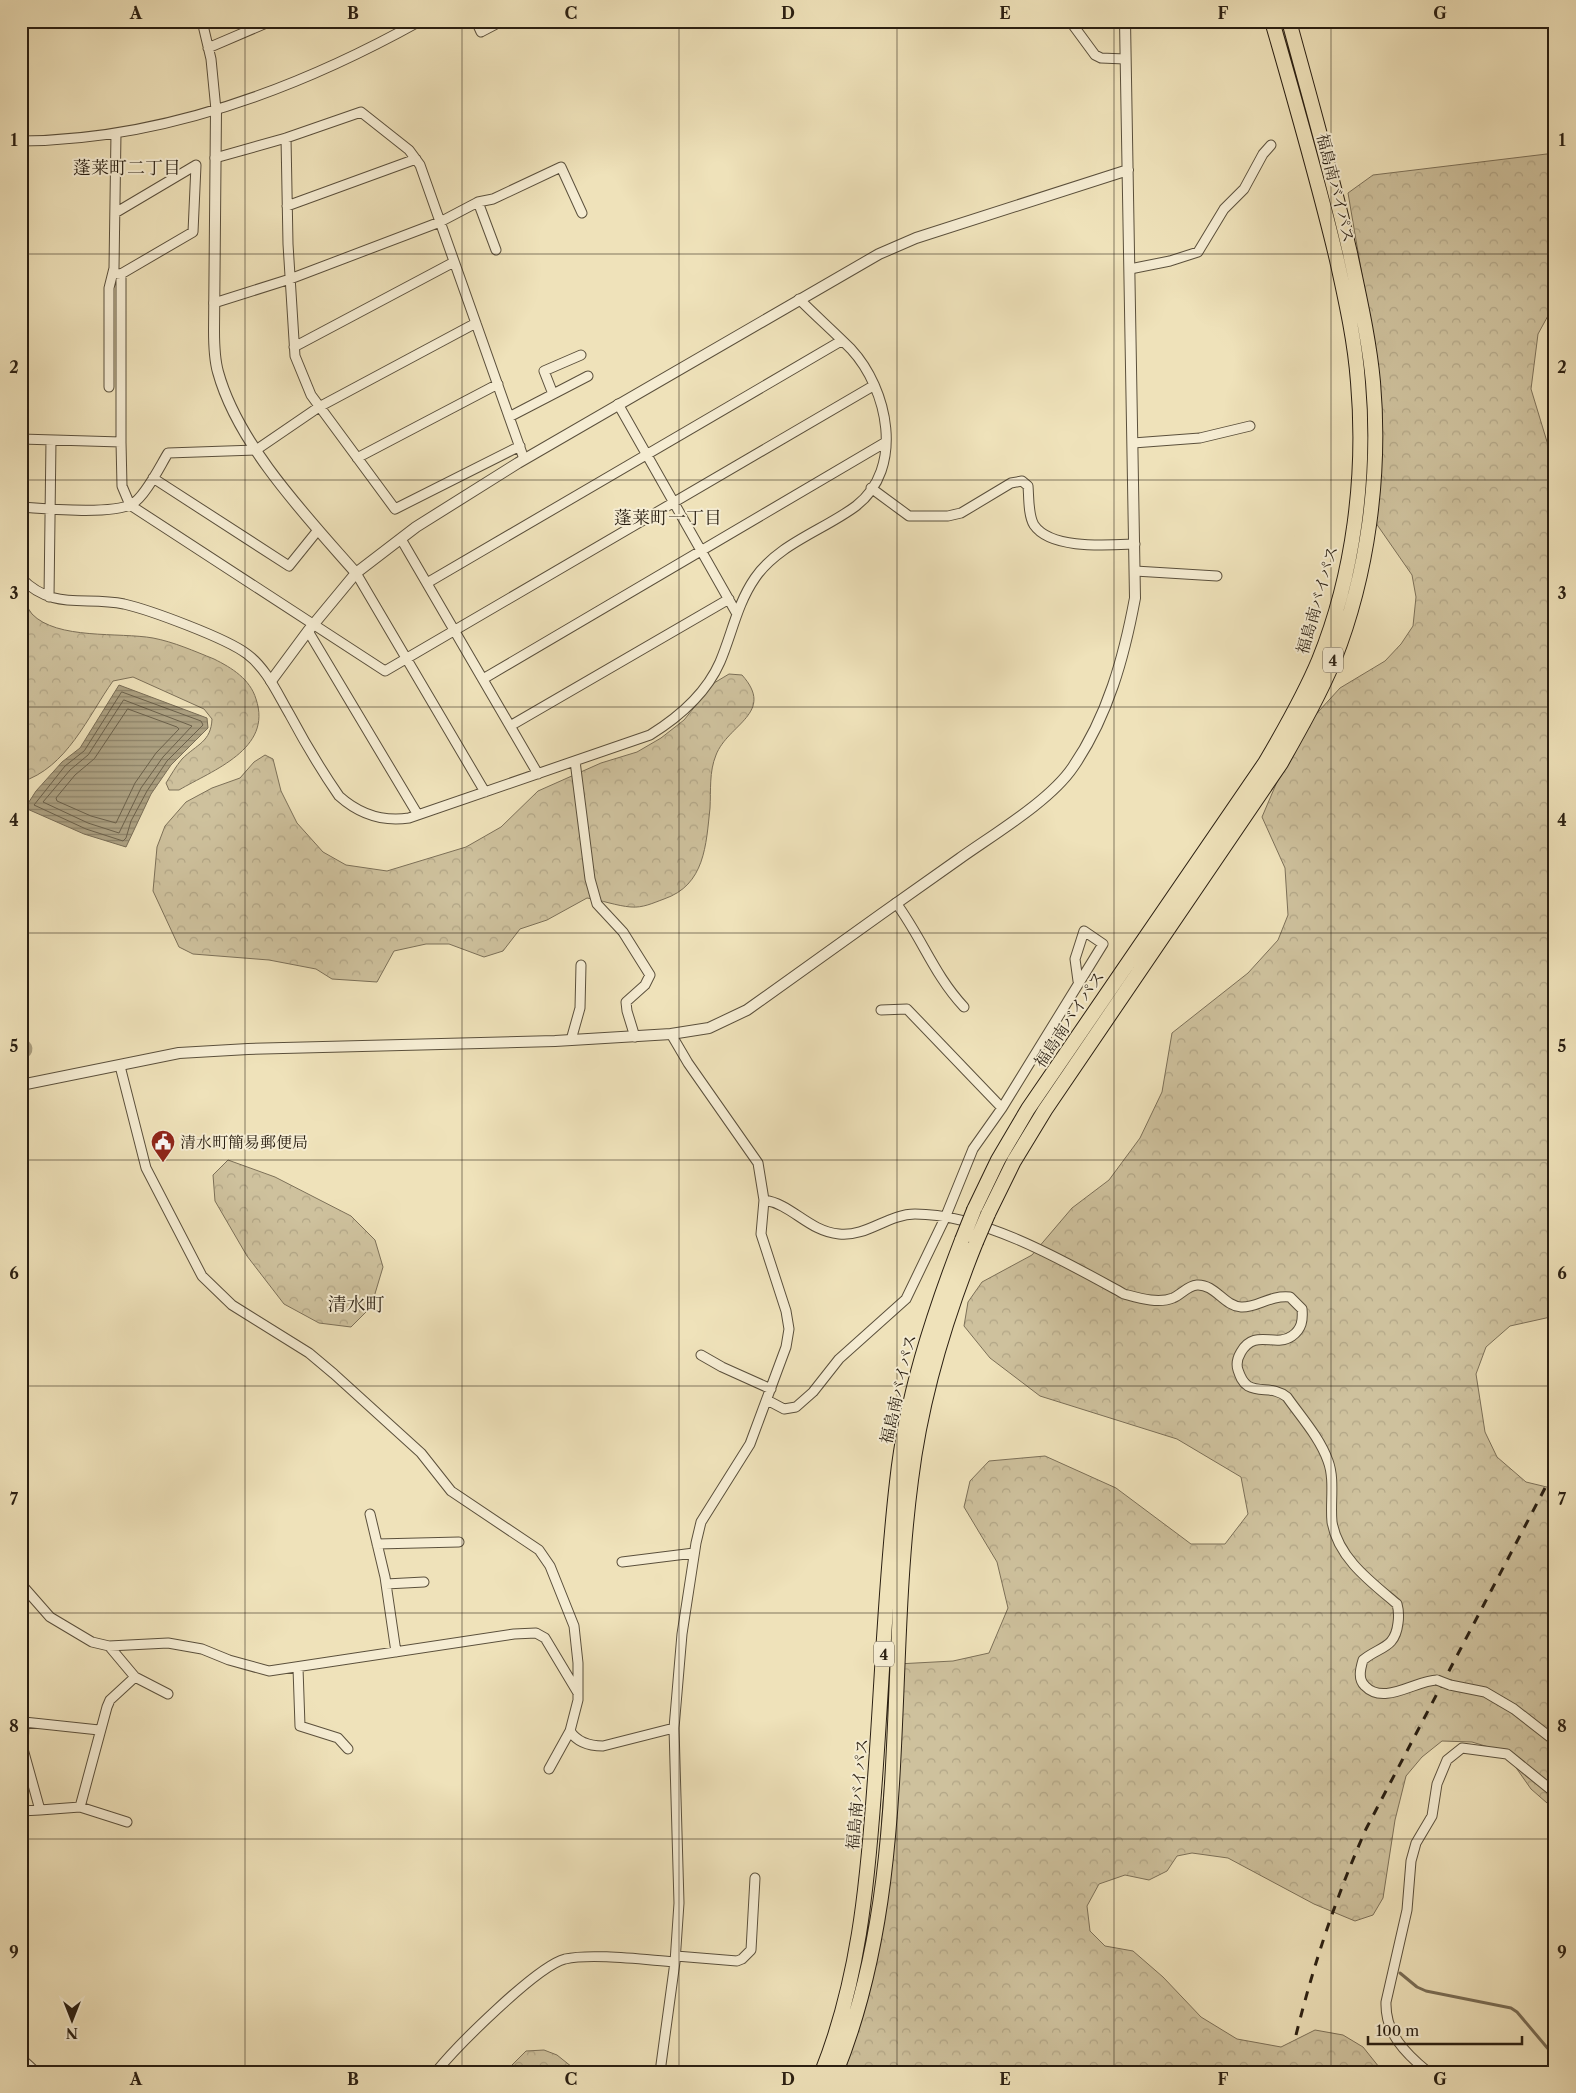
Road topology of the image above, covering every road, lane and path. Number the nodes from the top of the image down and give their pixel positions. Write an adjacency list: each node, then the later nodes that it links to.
1 (202, 21): 11 (street)
2 (271, 21): 11 (street)
3 (420, 21): 10 (street)
4 (476, 21): 5 (street)
5 (502, 21)
6 (1070, 21): 12 (street)
7 (1125, 21): 12 (street)
8 (1272, 21): 96 (highway, 福島南バイパス / 4)
9 (1289, 21): 96 (highway, 福島南バイパス / 4)
10 (407, 24): 13 (street)
11 (208, 48): 13 (street)
12 (1125, 59): 20 (street)
13 (216, 110): 14 (street); 18 (street)
14 (116, 133): 16 (street); 24 (street)
15 (286, 138): 18 (street); 19 (street); 22 (street)
16 (21, 141)
17 (1271, 145): 28 (street)
18 (216, 158): 32 (street)
19 (416, 159): 22 (street); 25 (street)
20 (1128, 170): 28 (street); 31 (street)
21 (478, 202): 23 (street); 25 (street); 26 (street)
22 (287, 206): 30 (street)
23 (582, 213)
24 (115, 214): 29 (street); 29 (street)
25 (440, 222): 27 (street); 30 (street)
26 (496, 250)
27 (454, 262): 33 (street); 35 (street)
28 (1130, 269): 50 (street)
29 (117, 274): 40 (street); 48 (street)
30 (290, 279): 32 (street); 35 (street)
31 (799, 299): 34 (street); 42 (street)
32 (214, 303): 52 (street)
33 (476, 323): 38 (street); 43 (street)
34 (841, 341): 39 (street); 53 (street)
35 (294, 347): 43 (street)
36 (581, 355): 41 (street)
37 (588, 376): 41 (street)
38 (498, 384): 44 (street); 54 (street)
39 (873, 386): 49 (street); 58 (street)
40 (109, 387)
41 (554, 394): 44 (street)
42 (618, 404): 53 (street); 55 (street)
43 (319, 407): 52 (street); 54 (street)
44 (509, 417): 51 (street)
45 (1250, 426): 50 (street)
46 (21, 439): 47 (street)
47 (50, 440): 48 (street); 61 (street)
48 (121, 442): 59 (street)
49 (886, 442): 57 (street); 65 (street)
50 (1133, 443): 64 (street)
51 (520, 446): 54 (street); 55 (street)
52 (256, 450): 56 (street); 62 (street)
53 (647, 454): 58 (street); 70 (street)
54 (357, 458)
55 (524, 459): 63 (street)
56 (153, 478): 59 (street); 62 (street)
57 (872, 488): 64 (street); 73 (street)
58 (674, 502): 65 (street); 75 (street)
59 (130, 505): 61 (street); 74 (street)
60 (21, 507): 61 (street)
61 (50, 510): 71 (street)
62 (318, 530): 67 (street)
63 (401, 539): 67 (street); 70 (street)
64 (1135, 544): 66 (street)
65 (701, 550): 72 (street); 77 (street)
66 (1135, 571): 68 (street); 84 (street)
67 (356, 573): 74 (street); 76 (street)
68 (1217, 576)
69 (21, 578): 71 (street)
70 (427, 583): 75 (street)
71 (48, 597): 78 (street)
72 (729, 599): 73 (street); 79 (street)
73 (737, 614): 80 (street)
74 (310, 628): 76 (street); 78 (street); 83 (street)
75 (454, 630): 76 (street); 77 (street)
76 (407, 660): 82 (street)
77 (483, 679): 79 (street)
78 (271, 681): 83 (street)
79 (510, 726): 81 (street)
80 (575, 761): 81 (street); 90 (street)
81 (538, 774): 82 (street)
82 (485, 792): 83 (street)
83 (418, 815)
84 (896, 903): 87 (street); 89 (street)
85 (581, 966): 91 (street)
86 (1078, 981): 86 (street); 94 (street)
87 (964, 1007)
88 (881, 1010): 94 (street)
89 (671, 1034): 90 (street); 95 (street)
90 (636, 1037): 91 (street)
91 (571, 1040): 92 (street)
92 (120, 1066): 93 (street); 114 (street)
93 (21, 1085)
94 (1002, 1108): 97 (street)
95 (764, 1200): 97 (street); 100 (street)
96 (981, 1212): 98 (highway, 福島南バイパス / 4, bridge)
97 (945, 1218): 101 (street); 119 (street, bridge)
98 (969, 1241): 134 (highway, 福島南バイパス / 4); 135 (highway, 福島南バイパス / 4)
99 (701, 1355): 100 (street)
100 (771, 1389): 101 (street)
101 (766, 1400): 105 (street)
102 (370, 1514): 104 (street)
103 (458, 1542): 104 (street)
104 (377, 1544): 109 (street)
105 (694, 1552): 106 (street); 116 (street)
106 (622, 1562)
107 (424, 1582): 109 (street)
108 (21, 1584): 110 (street)
109 (386, 1584): 111 (street)
110 (109, 1646): 112 (street); 113 (street)
111 (396, 1652): 112 (street); 114 (street)
112 (298, 1668): 120 (street)
113 (135, 1677): 115 (street); 117 (street)
114 (578, 1693): 118 (street)
115 (168, 1694)
116 (674, 1728): 118 (street); 129 (street)
117 (99, 1730): 121 (street); 124 (street)
118 (570, 1731): 122 (street)
119 (1555, 1740)
120 (348, 1749)
121 (24, 1765): 125 (street)
122 (549, 1769)
123 (1555, 1793): 136 (street)
124 (80, 1807): 125 (street); 127 (street)
125 (40, 1810): 126 (street)
126 (21, 1811)
127 (127, 1822)
128 (755, 1878): 129 (street)
129 (675, 1959): 132 (street); 133 (street)
130 (21, 2059): 131 (street)
131 (35, 2072)
132 (436, 2072)
133 (660, 2072)
134 (822, 2072)
135 (836, 2072)
136 (1428, 2072)

